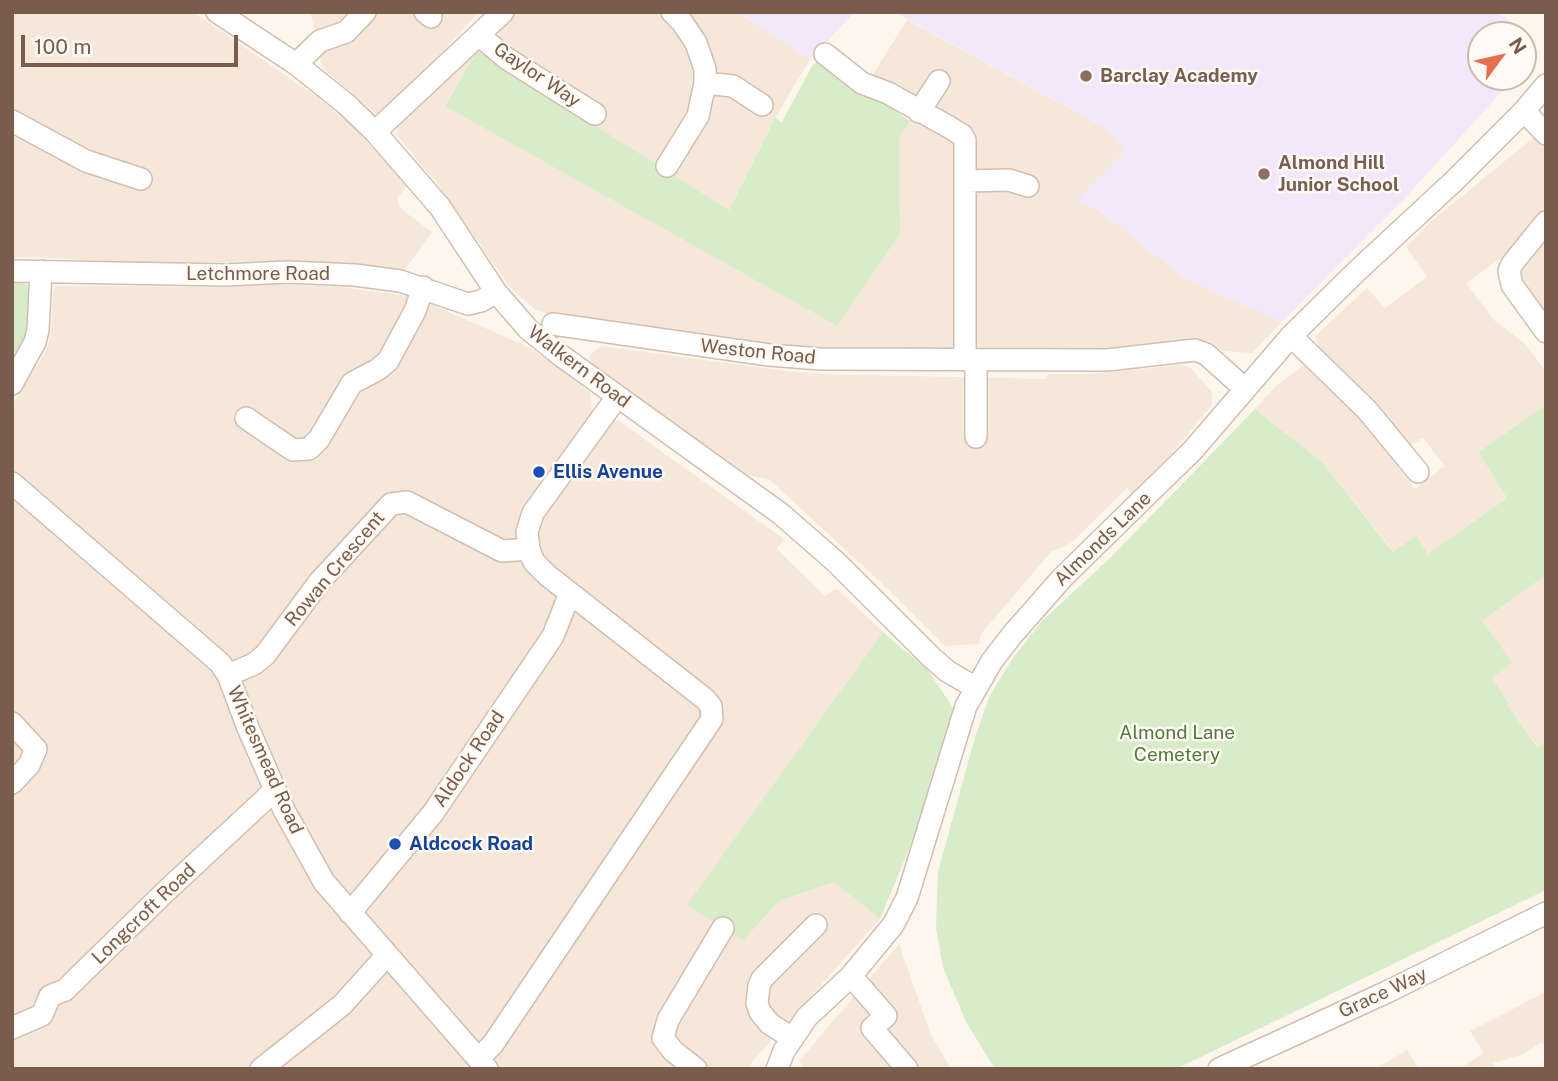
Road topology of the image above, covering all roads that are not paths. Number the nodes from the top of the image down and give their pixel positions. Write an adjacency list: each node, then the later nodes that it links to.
1 (217, 12): 7 (street, Walkern Road)
2 (365, 12): 7 (street)
3 (503, 12): 5 (street)
4 (672, 12): 9 (street)
5 (480, 36): 14 (street, Gaylor Way); 16 (street)
6 (825, 54): 13 (street)
7 (296, 64): 16 (street, Walkern Road)
8 (939, 81): 13 (street)
9 (705, 83): 11 (street); 18 (street)
10 (1546, 85): 12 (street, Almonds Lane)
11 (762, 105)
12 (1524, 111): 17 (street); 29 (street, Almonds Lane)
13 (919, 112): 20 (street)
14 (595, 114)
15 (12, 121): 19 (street)
16 (376, 132): 26 (street, Walkern Road)
17 (1546, 134)
18 (667, 166)
19 (141, 179)
20 (967, 181): 21 (street); 30 (street)
21 (1028, 186)
22 (1546, 222): 28 (street)
23 (12, 271): 24 (street, Letchmore Road)
24 (40, 271): 25 (street, Letchmore Road); 31 (street)
25 (423, 287): 26 (street, Letchmore Road); 34 (street)
26 (496, 292): 33 (street, Walkern Road)
27 (553, 324): 30 (street, Weston Road)
28 (1546, 332)
29 (1291, 336): 32 (street, Almonds Lane); 36 (street)
30 (970, 360): 32 (street, Weston Road); 35 (street)
31 (12, 384)
32 (1244, 388): 41 (street, Almonds Lane)
33 (617, 397): 38 (street); 41 (street, Walkern Road)
34 (246, 418)
35 (976, 437)
36 (1418, 472)
37 (12, 483): 40 (street, Whitesmead Road)
38 (529, 550): 39 (street); 40 (street, Rowan Crescent)
39 (570, 593): 46 (street, Aldock Road); 53 (street)
40 (228, 675): 44 (street, Whitesmead Road)
41 (976, 688): 50 (street, Almonds Lane)
42 (12, 723): 43 (street)
43 (12, 783)
44 (275, 790): 46 (street, Whitesmead Road); 51 (street, Longcroft Road)
45 (1546, 913): 58 (street, Grace Way)
46 (350, 914): 49 (street, Whitesmead Road)
47 (816, 925): 52 (street)
48 (723, 928): 55 (street)
49 (387, 955): 53 (street, Whitesmead Road); 54 (street)
50 (851, 976): 52 (street, Almonds Lane); 57 (street)
51 (12, 1028)
52 (792, 1038): 56 (street, Almonds Lane)
53 (482, 1064)
54 (261, 1069)
55 (696, 1069)
56 (777, 1069)
57 (907, 1069)
58 (1219, 1069)

